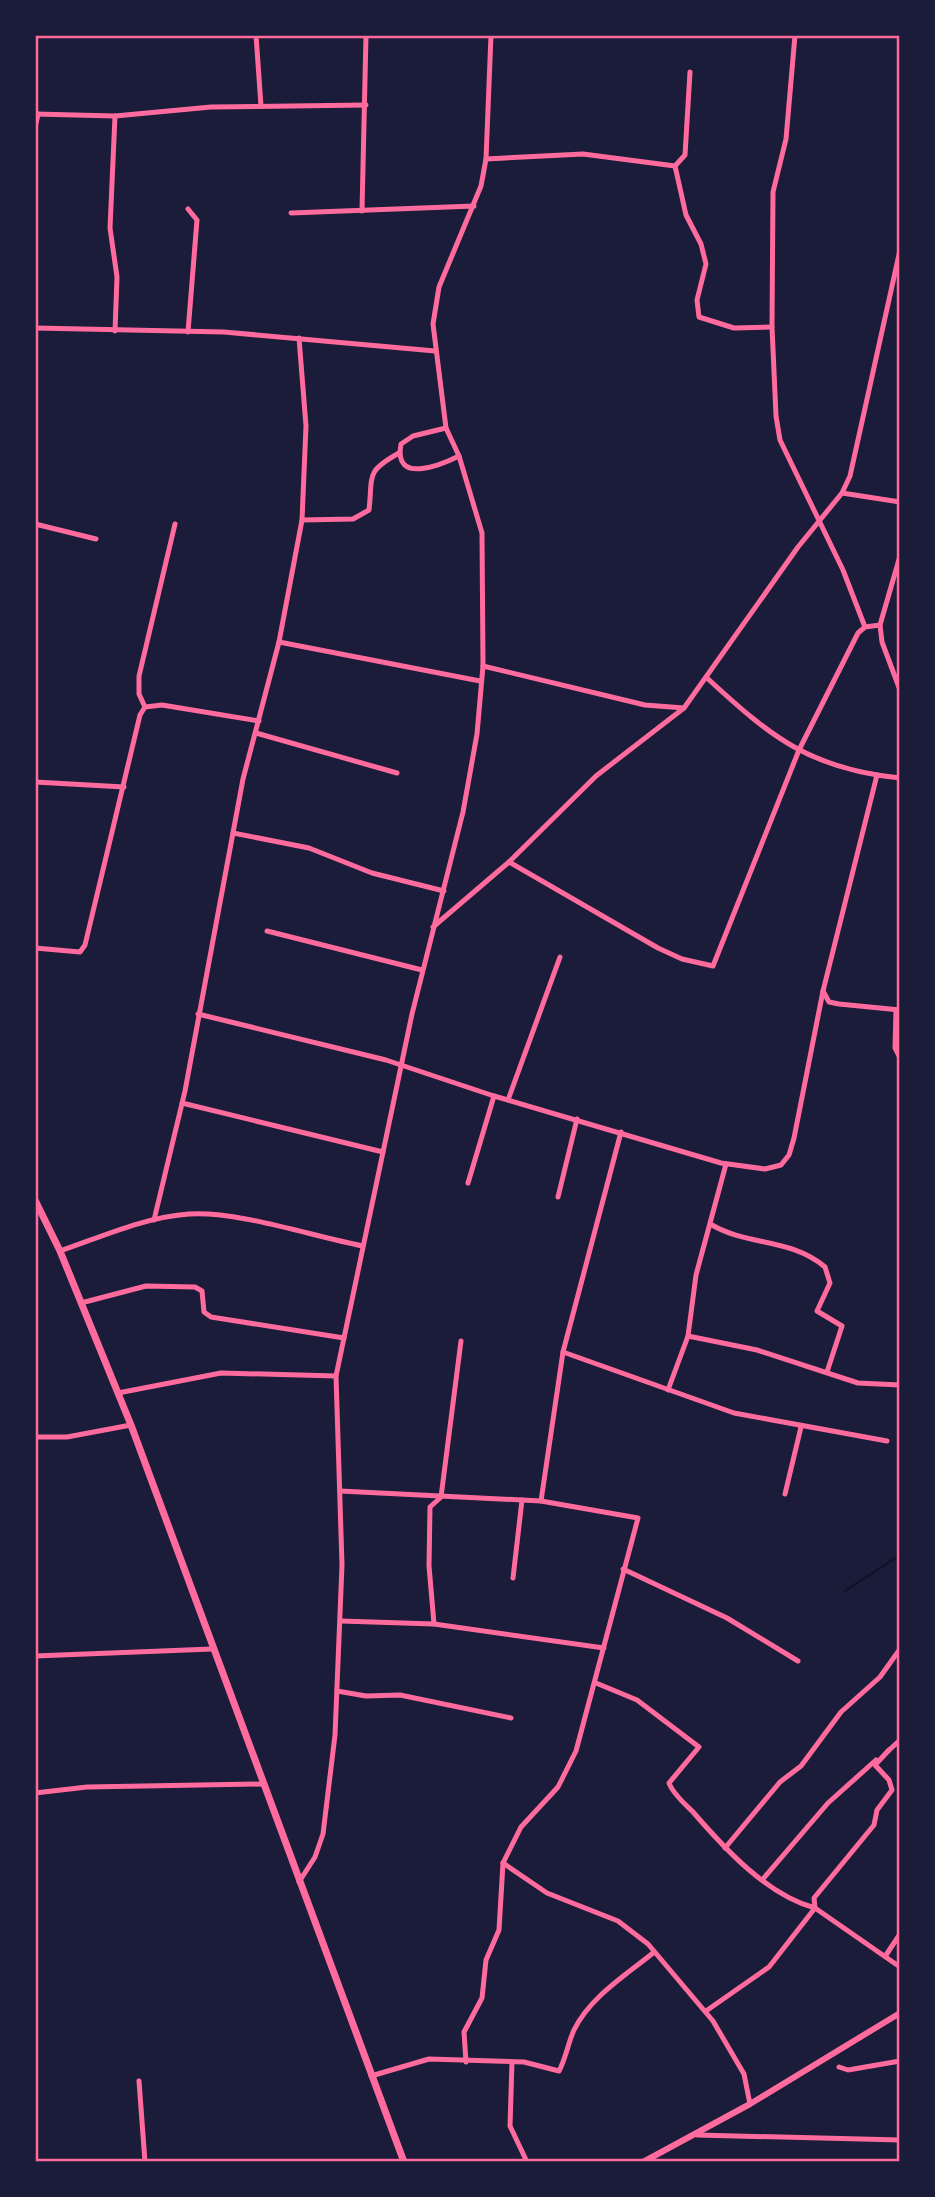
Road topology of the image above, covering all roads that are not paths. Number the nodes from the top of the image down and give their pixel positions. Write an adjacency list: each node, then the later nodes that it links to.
1 (256, 35): 7 (street)
2 (366, 35): 6 (street)
3 (491, 35): 11 (street)
4 (795, 35): 18 (street)
5 (690, 72): 12 (street)
6 (366, 105): 7 (street); 15 (street)
7 (261, 106): 9 (street)
8 (37, 114): 9 (street); 10 (street)
9 (115, 116): 20 (street)
10 (35, 128)
11 (486, 159): 12 (street); 13 (street)
12 (675, 166): 18 (street)
13 (474, 206): 15 (street); 23 (street)
14 (188, 209): 21 (street)
15 (362, 211): 16 (street)
16 (290, 213)
17 (900, 250): 27 (street)
18 (772, 327): 30 (street)
19 (35, 328): 20 (street)
20 (115, 331): 21 (street)
21 (188, 332): 22 (street)
22 (299, 338): 23 (street); 29 (street)
23 (435, 351): 24 (street)
24 (446, 429): 25 (street); 26 (street)
25 (399, 453): 26 (street); 29 (street)
26 (459, 456): 38 (street)
27 (842, 493): 28 (street); 30 (street)
28 (900, 502)
29 (302, 520): 37 (street)
30 (818, 523): 36 (street); 39 (street)
31 (35, 524): 33 (street)
32 (175, 524): 42 (street)
33 (96, 539)
34 (900, 556): 35 (street)
35 (880, 625): 36 (street); 41 (street)
36 (865, 627): 46 (street)
37 (279, 642): 40 (street); 44 (street)
38 (483, 666): 40 (street); 43 (street)
39 (708, 678): 43 (street); 46 (street)
40 (480, 681): 54 (street)
41 (900, 690)
42 (145, 707): 44 (street); 51 (street)
43 (684, 708): 53 (street)
44 (259, 721): 45 (street)
45 (256, 733): 47 (street); 52 (street)
46 (799, 750): 48 (street); 53 (street)
47 (397, 773)
48 (877, 775): 49 (street); 60 (street)
49 (900, 778)
50 (35, 782): 51 (street)
51 (124, 787): 57 (street)
52 (233, 833): 54 (street); 62 (street)
53 (509, 862): 55 (street)
54 (444, 891): 55 (street)
55 (433, 927): 59 (street)
56 (267, 931): 59 (street)
57 (35, 948)
58 (560, 957): 66 (street)
59 (422, 970): 64 (street)
60 (823, 990): 61 (street); 71 (street)
61 (898, 1010): 63 (street)
62 (198, 1014): 64 (street); 67 (street)
63 (900, 1058)
64 (401, 1066): 65 (street); 70 (street)
65 (494, 1096): 66 (street); 72 (street)
66 (508, 1100): 68 (street)
67 (182, 1103): 70 (street); 75 (street)
68 (577, 1119): 69 (street); 73 (street)
69 (621, 1132): 71 (street); 83 (street)
70 (383, 1152): 77 (street)
71 (726, 1164): 76 (street)
72 (468, 1183)
73 (558, 1197)
74 (35, 1200): 78 (main road)
75 (154, 1220): 77 (street); 78 (street)
76 (712, 1224): 80 (street); 84 (street)
77 (363, 1246): 81 (street)
78 (60, 1251): 79 (main road)
79 (81, 1303): 81 (street); 88 (main road)
80 (688, 1336): 84 (street); 87 (street)
81 (344, 1338): 85 (street)
82 (461, 1342): 95 (street)
83 (562, 1352): 87 (street); 97 (street)
84 (827, 1372): 86 (street)
85 (336, 1376): 88 (street); 93 (street)
86 (900, 1385)
87 (668, 1390): 90 (street)
88 (118, 1393): 89 (main road)
89 (131, 1425): 91 (street); 103 (main road)
90 (801, 1427): 92 (street); 94 (street)
91 (35, 1437)
92 (887, 1441)
93 (340, 1491): 95 (street); 100 (street)
94 (785, 1494)
95 (441, 1497): 96 (street); 101 (street)
96 (522, 1500): 97 (street); 99 (street)
97 (541, 1501): 98 (street)
98 (623, 1569): 102 (street); 106 (street)
99 (513, 1578)
100 (341, 1621): 101 (street); 108 (street)
101 (434, 1624): 102 (street)
102 (604, 1647): 107 (street)
103 (212, 1649): 105 (street); 112 (main road)
104 (900, 1649): 114 (street)
105 (35, 1656)
106 (798, 1661)
107 (596, 1683): 114 (street); 115 (street)
108 (337, 1691): 109 (street); 117 (street)
109 (511, 1718)
110 (900, 1740): 111 (street)
111 (889, 1750): 116 (street); 118 (street)
112 (262, 1784): 113 (street); 117 (main road)
113 (35, 1793)
114 (725, 1848): 116 (street)
115 (503, 1863): 120 (street); 126 (street)
116 (763, 1879): 118 (street)
117 (299, 1882): 129 (main road)
118 (816, 1908): 121 (street); 123 (street)
119 (900, 1934): 121 (street)
120 (653, 1953): 123 (street); 127 (street)
121 (886, 1955): 122 (street)
122 (900, 1967)
123 (706, 2011): 131 (street)
124 (900, 2013): 131 (street)
125 (900, 2061): 128 (street)
126 (466, 2062): 127 (street); 129 (street)
127 (512, 2062): 136 (street)
128 (839, 2067)
129 (371, 2076): 135 (main road)
130 (139, 2081): 134 (street)
131 (750, 2104): 132 (street)
132 (697, 2135): 133 (street); 137 (street)
133 (900, 2140)
134 (145, 2162)
135 (404, 2162)
136 (527, 2162)
137 (643, 2162)

